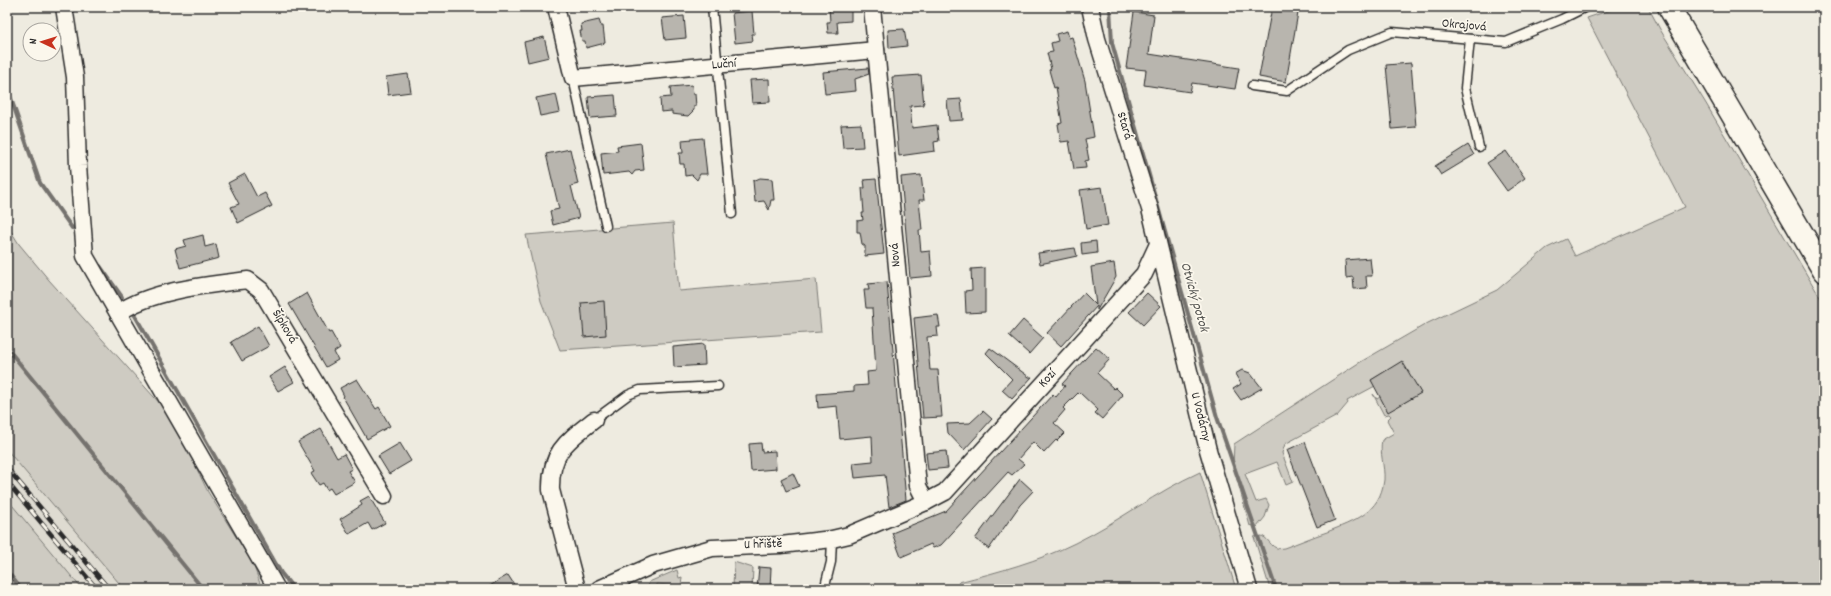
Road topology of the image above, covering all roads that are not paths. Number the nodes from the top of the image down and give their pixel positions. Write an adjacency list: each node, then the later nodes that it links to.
1 (64, 7): 18 (street)
2 (556, 7): 11 (street)
3 (712, 7): 10 (lane)
4 (872, 7): 9 (street, Nová)
5 (1090, 7): 16 (street, Stará)
6 (1586, 7): 8 (lane, Okrajová)
7 (1669, 7): 17 (main road)
8 (1470, 39): 12 (lane, Okrajová); 13 (lane)
9 (876, 50): 10 (street, Luční); 22 (street, Nová)
10 (718, 65): 11 (street, Luční); 14 (lane)
11 (573, 78): 15 (lane)
12 (1252, 86)
13 (1479, 146)
14 (732, 214)
15 (606, 226)
16 (1158, 244): 22 (street, Kozí); 28 (street, U Vodárny)
17 (1824, 271)
18 (118, 313): 21 (street, Šípková); 25 (street)
19 (718, 386): 20 (lane)
20 (594, 420): 26 (street)
21 (384, 496)
22 (926, 502): 23 (street, U hřiště)
23 (832, 540): 24 (lane); 27 (street, U hřiště)
24 (826, 582)
25 (277, 589)
26 (576, 589)
27 (599, 589)
28 (1249, 589)

